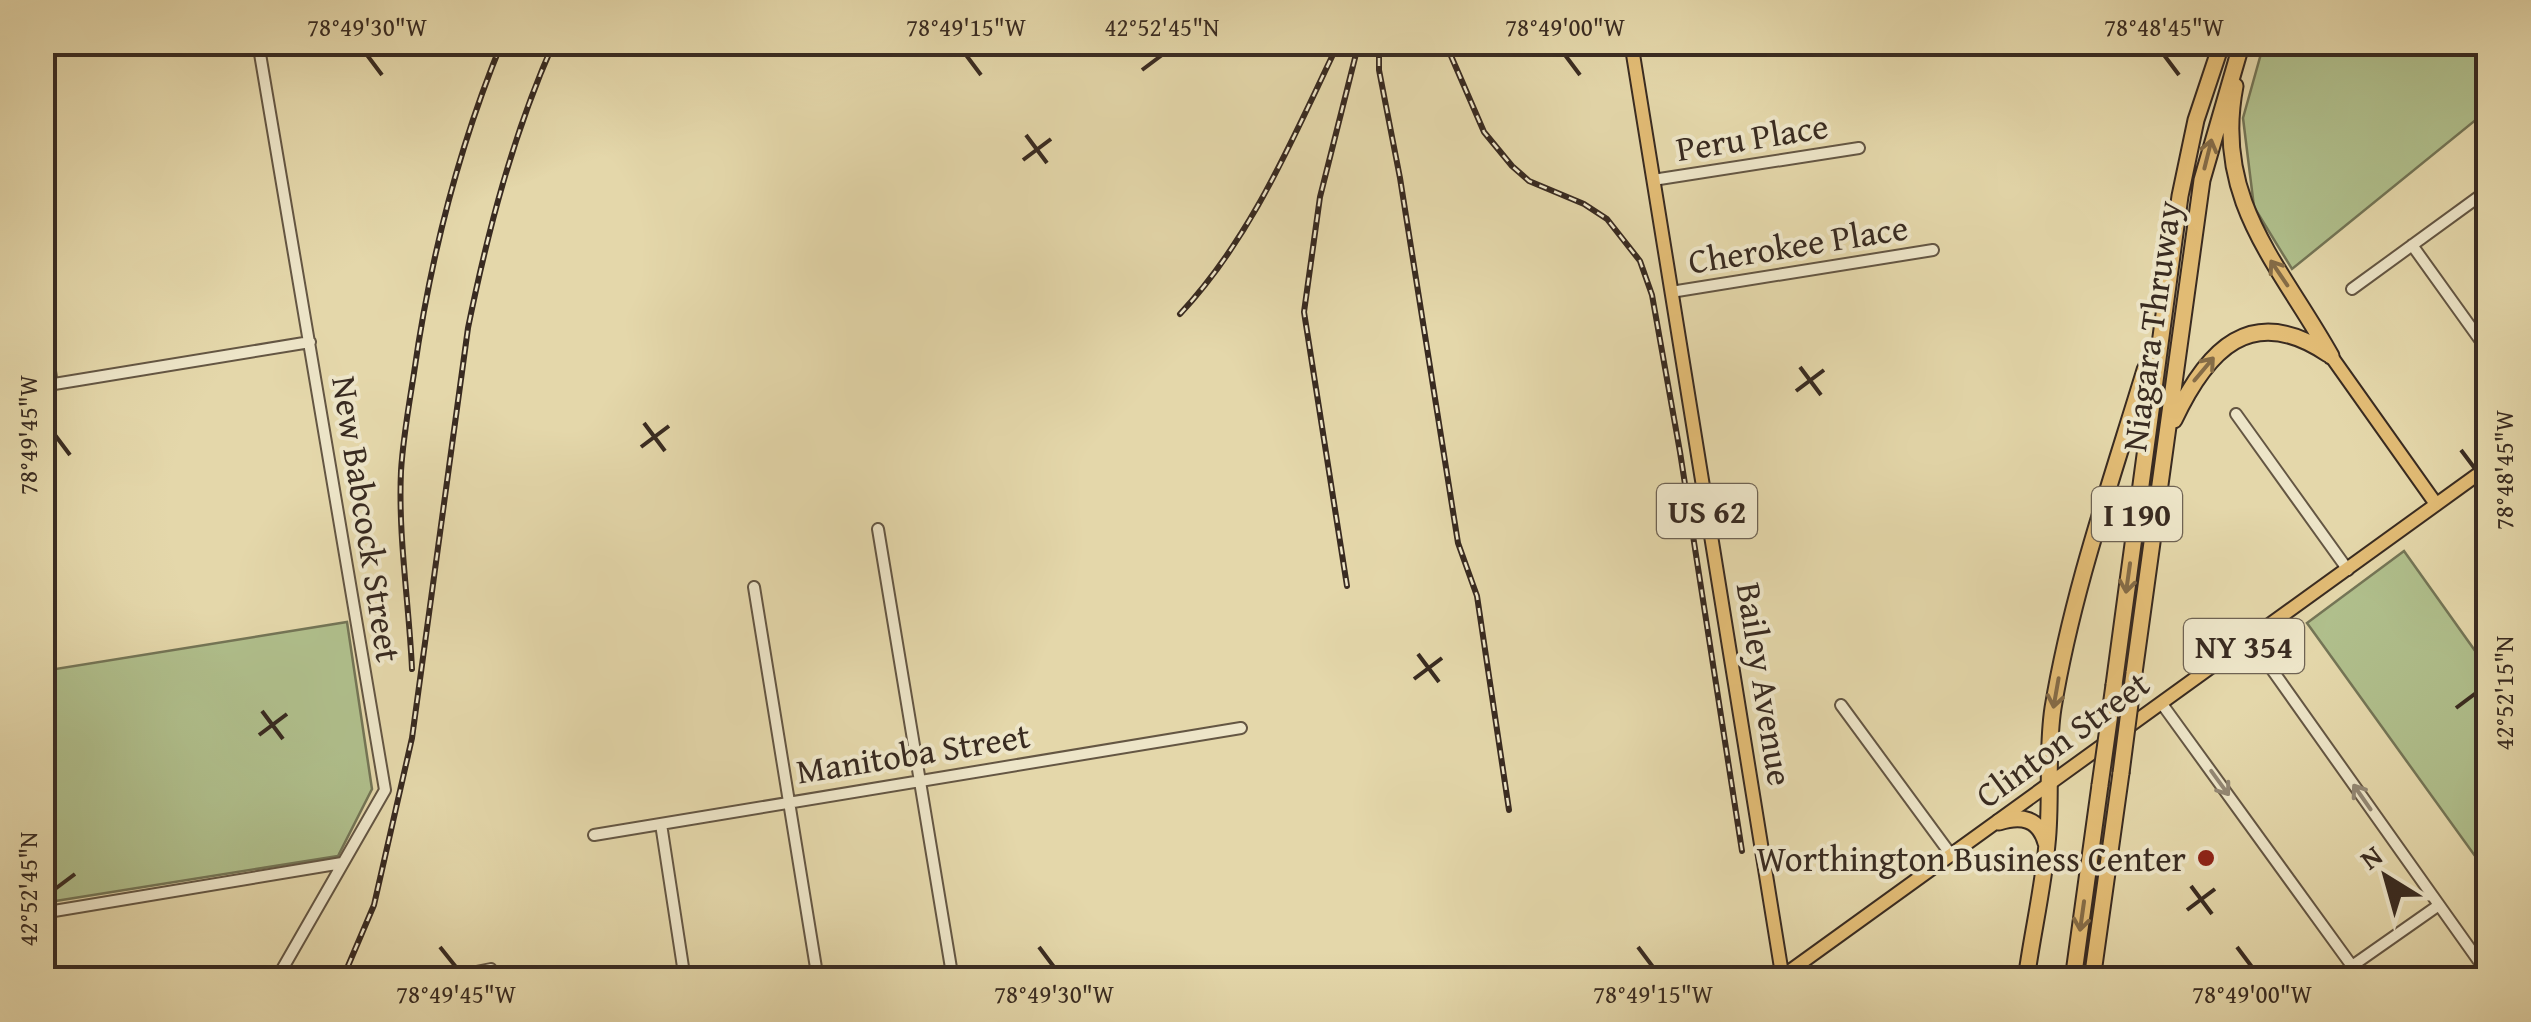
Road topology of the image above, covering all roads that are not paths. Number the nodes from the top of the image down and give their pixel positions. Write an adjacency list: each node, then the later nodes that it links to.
1 (258, 42): 13 (street, New Babcock Street)
2 (1630, 42): 6 (main road, Bailey Avenue / US 62)
3 (2222, 42): 14 (highway, Niagara Thruway / I 190)
4 (2242, 42): 16 (highway, one-way to 4); 19 (highway, Niagara Thruway / I 190, one-way to 4)
5 (1859, 148): 6 (street, Peru Place)
6 (1653, 180): 11 (main road, Bailey Avenue / US 62)
7 (2488, 190): 8 (street)
8 (2412, 245): 10 (street); 15 (street)
9 (1933, 250): 11 (street, Cherokee Place)
10 (2352, 289)
11 (1671, 292): 42 (main road, Bailey Avenue / US 62)
12 (42, 316): 17 (street)
13 (310, 342): 17 (street); 37 (street, New Babcock Street)
14 (2160, 342): 30 (highway, one-way to 30); 50 (highway, Niagara Thruway / I 190, one-way to 50, bridge)
15 (2488, 351)
16 (2331, 356): 19 (highway, one-way to 16); 21 (main road)
17 (47, 386)
18 (2236, 414): 23 (street)
19 (2167, 436): 51 (highway, Niagara Thruway / I 190, bridge)
20 (2488, 467): 21 (main road, Clinton Street / NY 354)
21 (2436, 504): 23 (main road, Clinton Street / NY 354)
22 (878, 529): 29 (street)
23 (2348, 570): 25 (main road, Clinton Street / NY 354)
24 (754, 586): 31 (street)
25 (2252, 640): 26 (main road, Clinton Street / NY 354); 38 (street, one-way to 25)
26 (2162, 704): 30 (main road, Clinton Street / NY 354); 38 (street, one-way to 38)
27 (1840, 705): 36 (street)
28 (1241, 728): 29 (street, Manitoba Street)
29 (920, 780): 31 (street, Manitoba Street); 47 (street)
30 (2050, 784): 32 (main road, Clinton Street / NY 354); 35 (highway)
31 (789, 802): 33 (street, Manitoba Street); 46 (street)
32 (1999, 822): 35 (highway); 36 (main road, Clinton Street / NY 354)
33 (661, 824): 34 (street, Manitoba Street); 45 (street)
34 (594, 835)
35 (2047, 846): 49 (highway)
36 (1952, 856): 42 (main road, Clinton Street / NY 354)
37 (342, 863): 39 (street); 43 (street, New Babcock Street)
38 (2439, 905): 41 (street)
39 (42, 913)
40 (492, 969): 44 (street)
41 (2488, 974)
42 (1783, 978): 48 (main road, Clinton Street / NY 354)
43 (276, 980)
44 (436, 980)
45 (685, 980)
46 (818, 980)
47 (953, 980)
48 (1763, 980)
49 (2026, 980)
50 (2073, 980)
51 (2092, 980)

